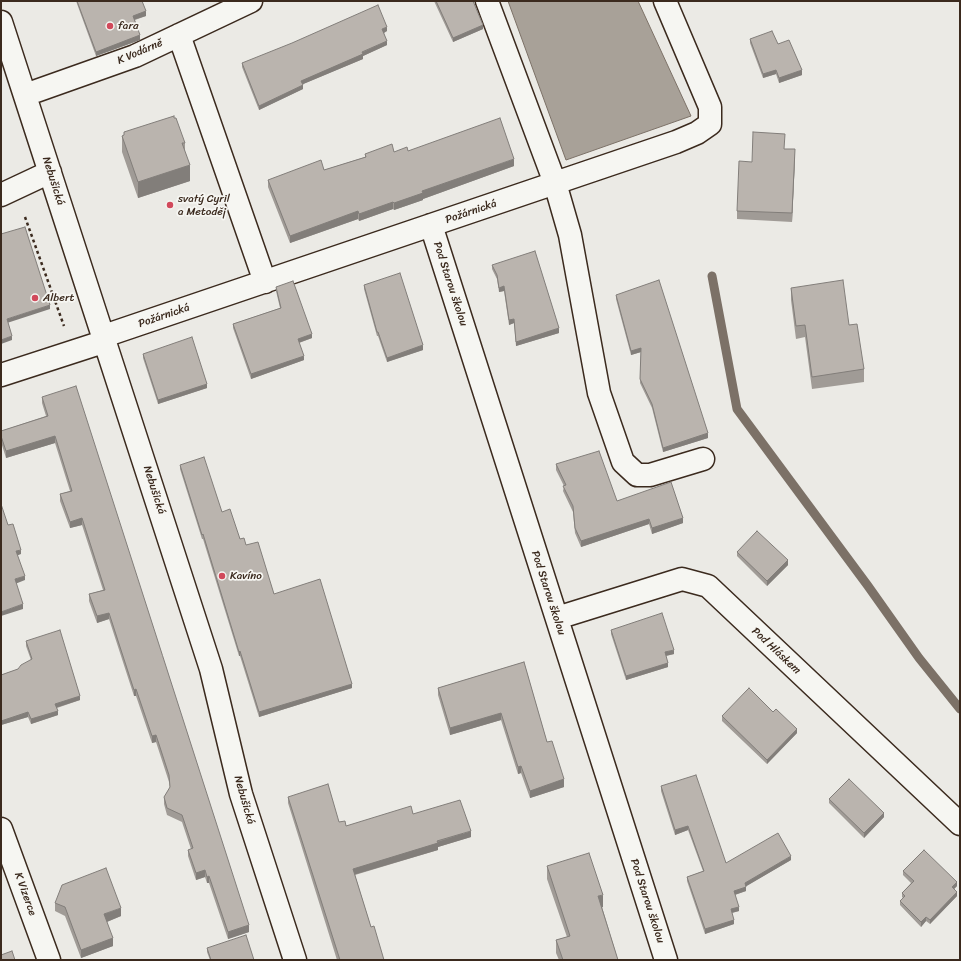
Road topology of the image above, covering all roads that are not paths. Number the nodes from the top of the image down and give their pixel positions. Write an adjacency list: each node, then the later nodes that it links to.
1 (251, 1): 5 (street, K Vodárně)
2 (488, 1): 8 (street)
3 (665, 1): 8 (street, Požárnická)
4 (1, 22): 6 (street, Nebušická)
5 (179, 35): 6 (street, K Vodárně); 11 (street)
6 (25, 95): 7 (street, Nebušická)
7 (50, 172): 9 (street); 12 (street, Nebušická)
8 (555, 183): 10 (street, Požárnická); 14 (street)
9 (1, 195)
10 (431, 226): 11 (street, Požárnická); 15 (street, Pod Starou školou)
11 (265, 282): 12 (street, Požárnická)
12 (105, 339): 13 (street, Požárnická); 19 (street, Nebušická)
13 (1, 375)
14 (703, 459)
15 (557, 618): 16 (street, Pod Hláskem); 20 (street, Pod Starou školou)
16 (960, 824)
17 (1, 829): 18 (street, K Vizerce)
18 (49, 960)
19 (295, 960)
20 (666, 960)

